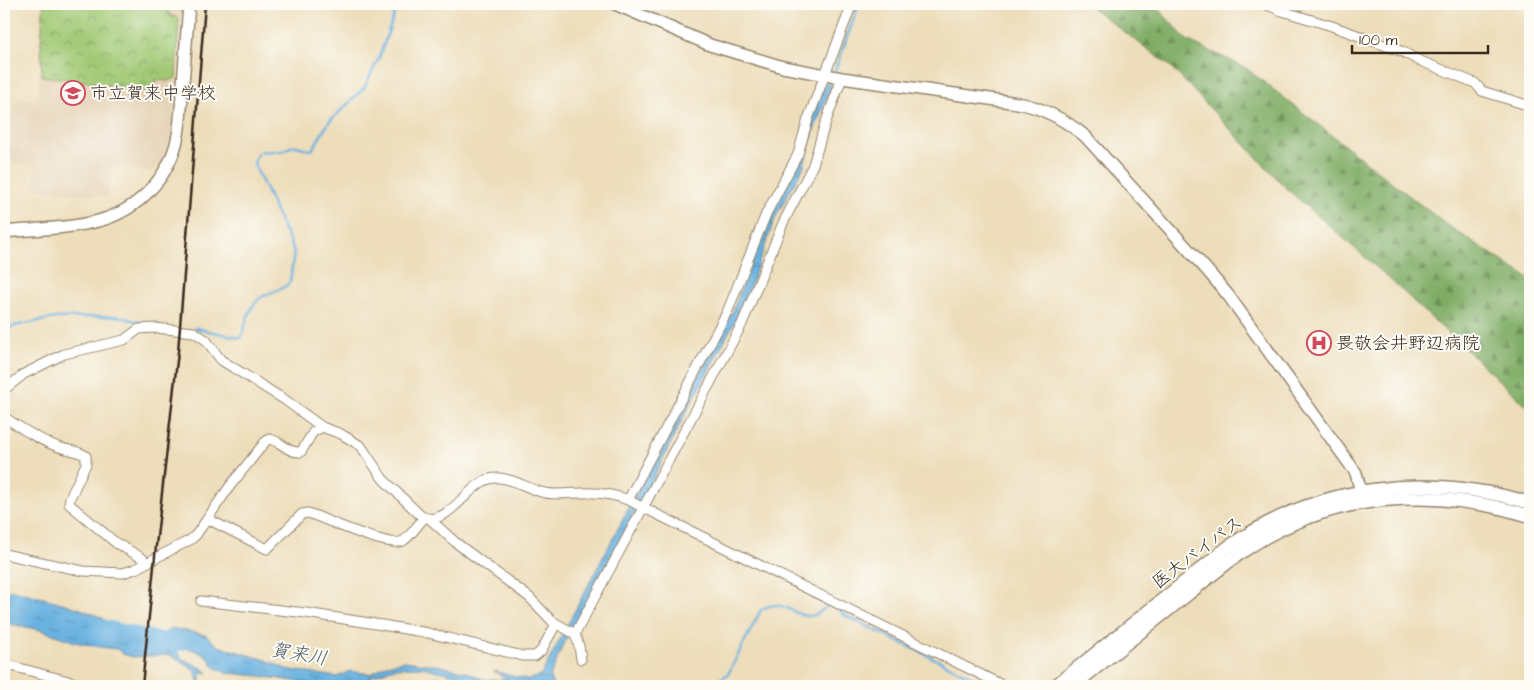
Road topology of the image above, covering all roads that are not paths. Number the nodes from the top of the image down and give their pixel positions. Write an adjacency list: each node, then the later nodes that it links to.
1 (189, 4): 8 (street)
2 (615, 4): 5 (street)
3 (852, 4): 5 (street)
4 (1265, 4): 7 (street)
5 (825, 75): 6 (street); 13 (street)
6 (840, 78): 12 (street); 15 (street)
7 (1530, 106)
8 (4, 232)
9 (4, 390): 11 (street)
10 (4, 417): 20 (street)
11 (322, 427): 17 (street); 18 (street)
12 (1362, 497): 14 (main road, 医大バイパス); 16 (main road, 医大バイパス); 28 (main road, 医大バイパス); 29 (main road, 医大バイパス)
13 (628, 500): 15 (street); 17 (street)
14 (1530, 503)
15 (644, 508): 23 (street); 27 (street)
16 (1530, 516)
17 (428, 518): 18 (street); 22 (street)
18 (208, 519): 20 (street)
19 (4, 554): 20 (street)
20 (146, 562)
21 (201, 601): 22 (street)
22 (556, 624): 23 (street)
23 (575, 634): 24 (street)
24 (581, 659)
25 (4, 664): 26 (street)
26 (87, 686)
27 (1004, 686)
28 (1055, 686)
29 (1073, 686)

